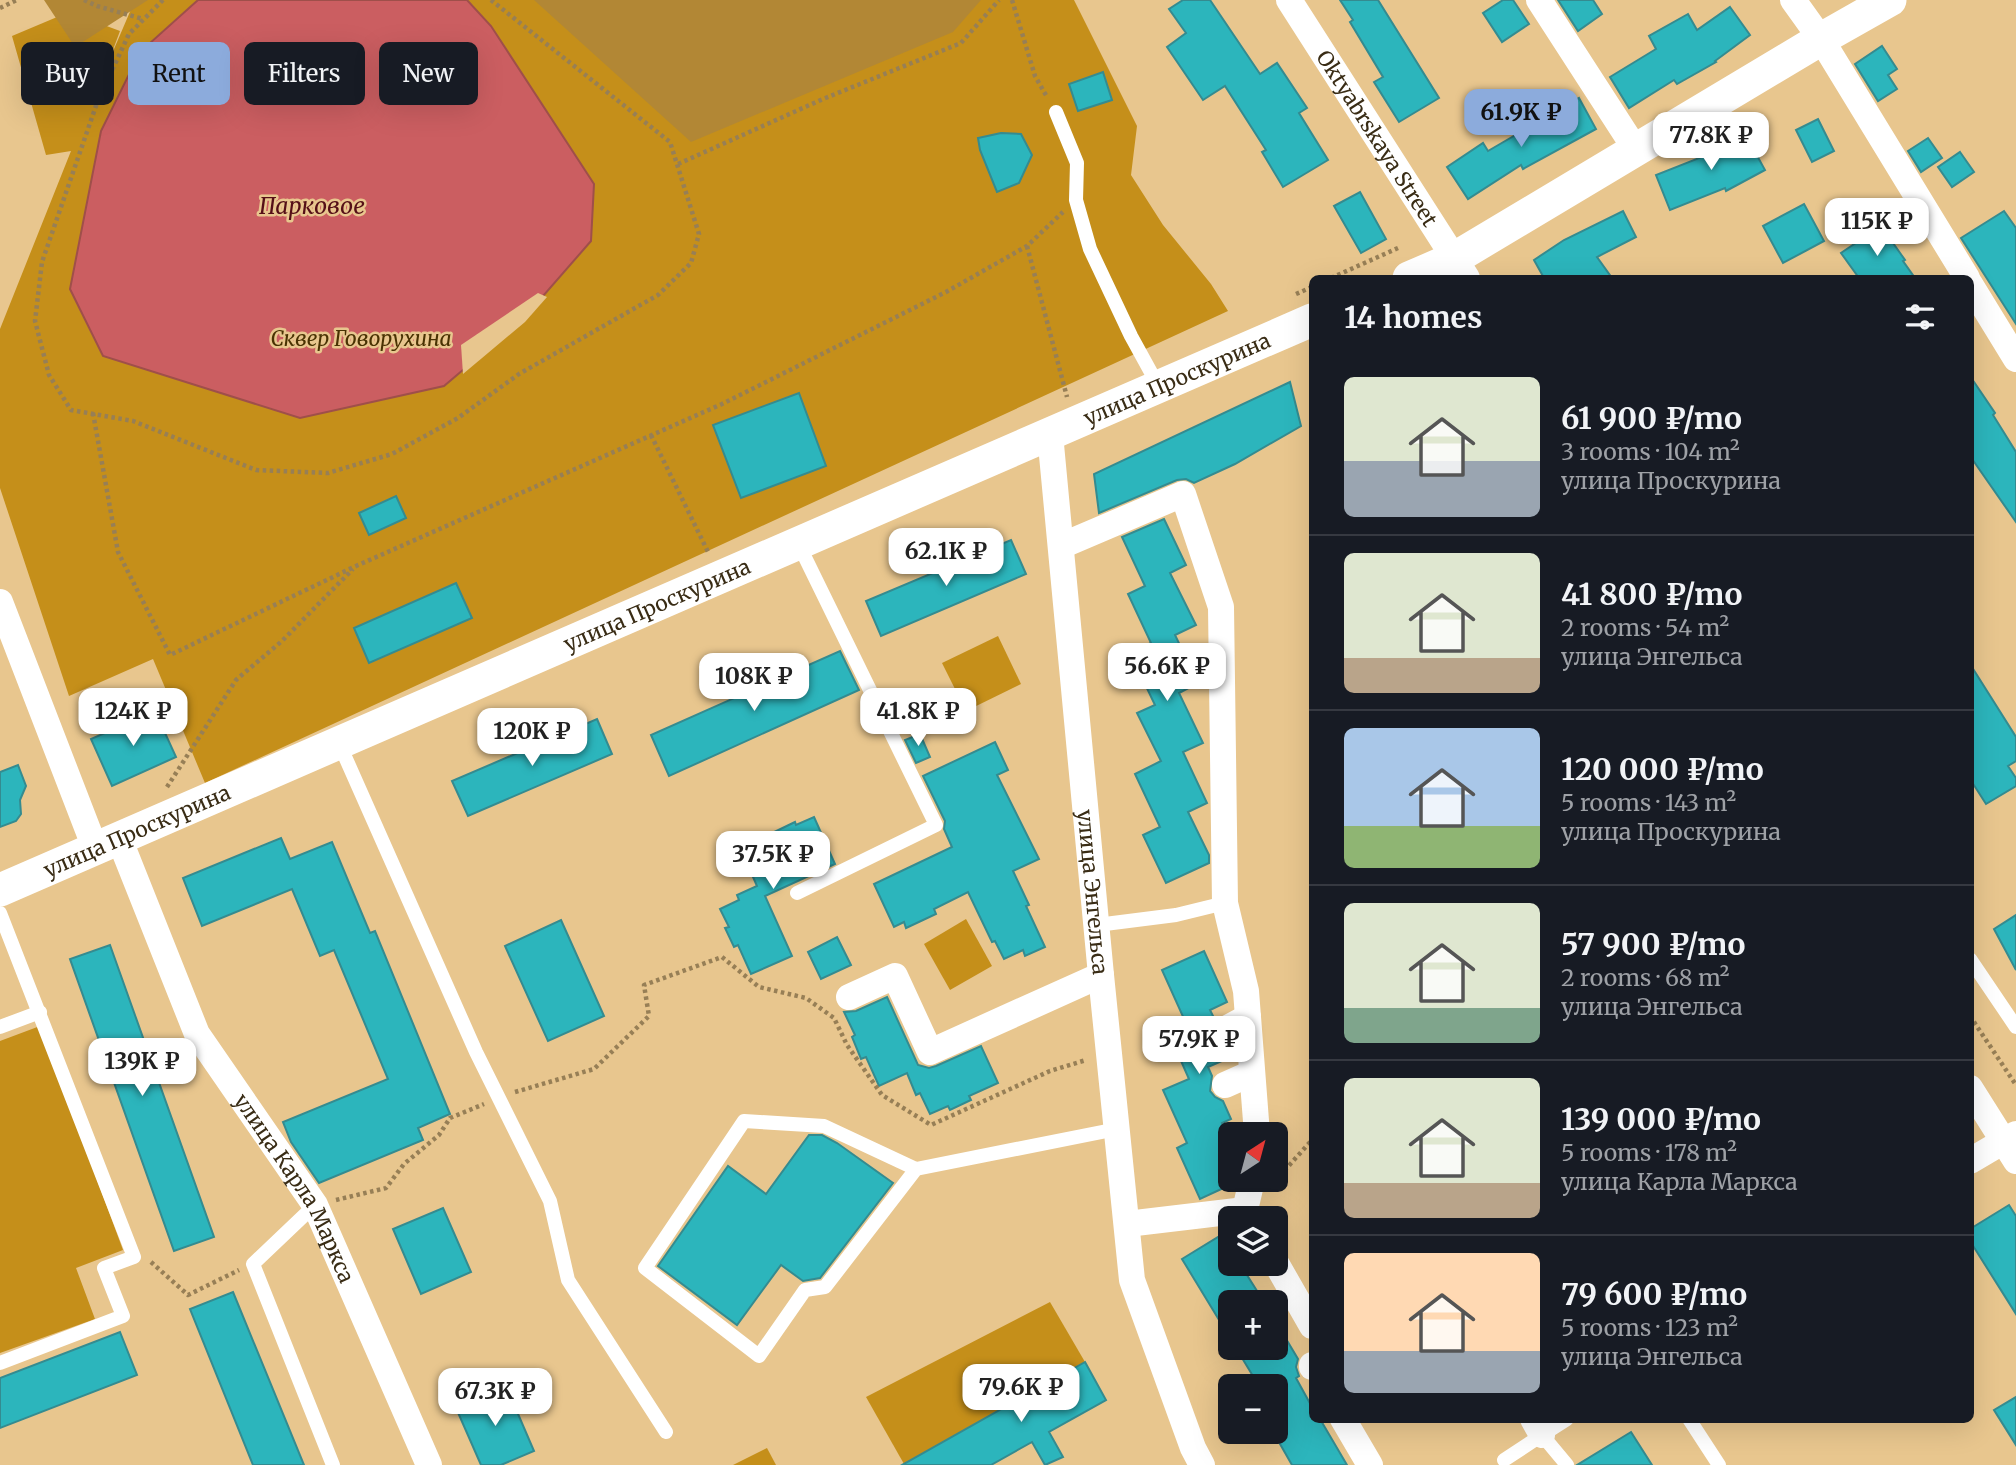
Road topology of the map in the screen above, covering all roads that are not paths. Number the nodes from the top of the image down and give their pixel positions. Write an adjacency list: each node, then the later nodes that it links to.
1 (1289, 0): 9 (street, Oktyabrskaya Street)
2 (1539, 0): 7 (street)
3 (1793, 0): 5 (street)
4 (1890, 0): 5 (street)
5 (1821, 38): 7 (street); 10 (street)
6 (1056, 112): 14 (lane)
7 (1636, 150): 9 (street)
8 (1404, 263): 9 (street)
9 (1461, 268)
10 (1965, 275)
11 (1974, 291): 13 (street)
12 (1309, 321): 14 (street, улица Проскурина)
13 (2016, 359)
14 (1159, 387): 15 (street, улица Проскурина)
15 (1050, 434): 16 (street, улица Проскурина); 17 (street, улица Энгельса)
16 (798, 543): 19 (street, улица Проскурина); 22 (lane)
17 (1061, 546): 23 (street); 25 (street, улица Энгельса)
18 (0, 602): 20 (street, улица Карла Маркса)
19 (339, 743): 20 (street, улица Проскурина); 51 (lane)
20 (107, 843): 21 (street, улица Проскурина); 42 (street, улица Карла Маркса)
21 (0, 890)
22 (797, 893)
23 (1225, 902): 25 (lane); 30 (street)
24 (0, 913): 29 (lane)
25 (1097, 926): 27 (street, улица Энгельса)
26 (1974, 965): 32 (lane)
27 (1101, 975): 28 (street); 38 (street, улица Энгельса)
28 (849, 997)
29 (40, 1012): 31 (lane); 47 (lane)
30 (1248, 1017): 33 (street); 34 (street)
31 (0, 1027)
32 (2016, 1027)
33 (1220, 1032)
34 (1252, 1073): 35 (street); 37 (street)
35 (1225, 1085)
36 (1974, 1093): 39 (street)
37 (1256, 1122)
38 (1117, 1129): 41 (lane); 44 (street, улица Энгельса)
39 (2012, 1145): 40 (street)
40 (1974, 1159)
41 (916, 1169): 41 (lane)
42 (315, 1205): 53 (lane); 54 (street, улица Карла Маркса)
43 (1218, 1216): 44 (street)
44 (1127, 1224): 55 (street, улица Энгельса)
45 (1283, 1276): 46 (street)
46 (1309, 1321)
47 (0, 1363)
48 (1345, 1423): 56 (street)
49 (1692, 1423): 58 (lane)
50 (1537, 1427): 52 (lane); 57 (lane)
51 (666, 1432)
52 (1504, 1460)
53 (333, 1465)
54 (429, 1465)
55 (1202, 1465)
56 (1370, 1465)
57 (1567, 1465)
58 (1719, 1465)

